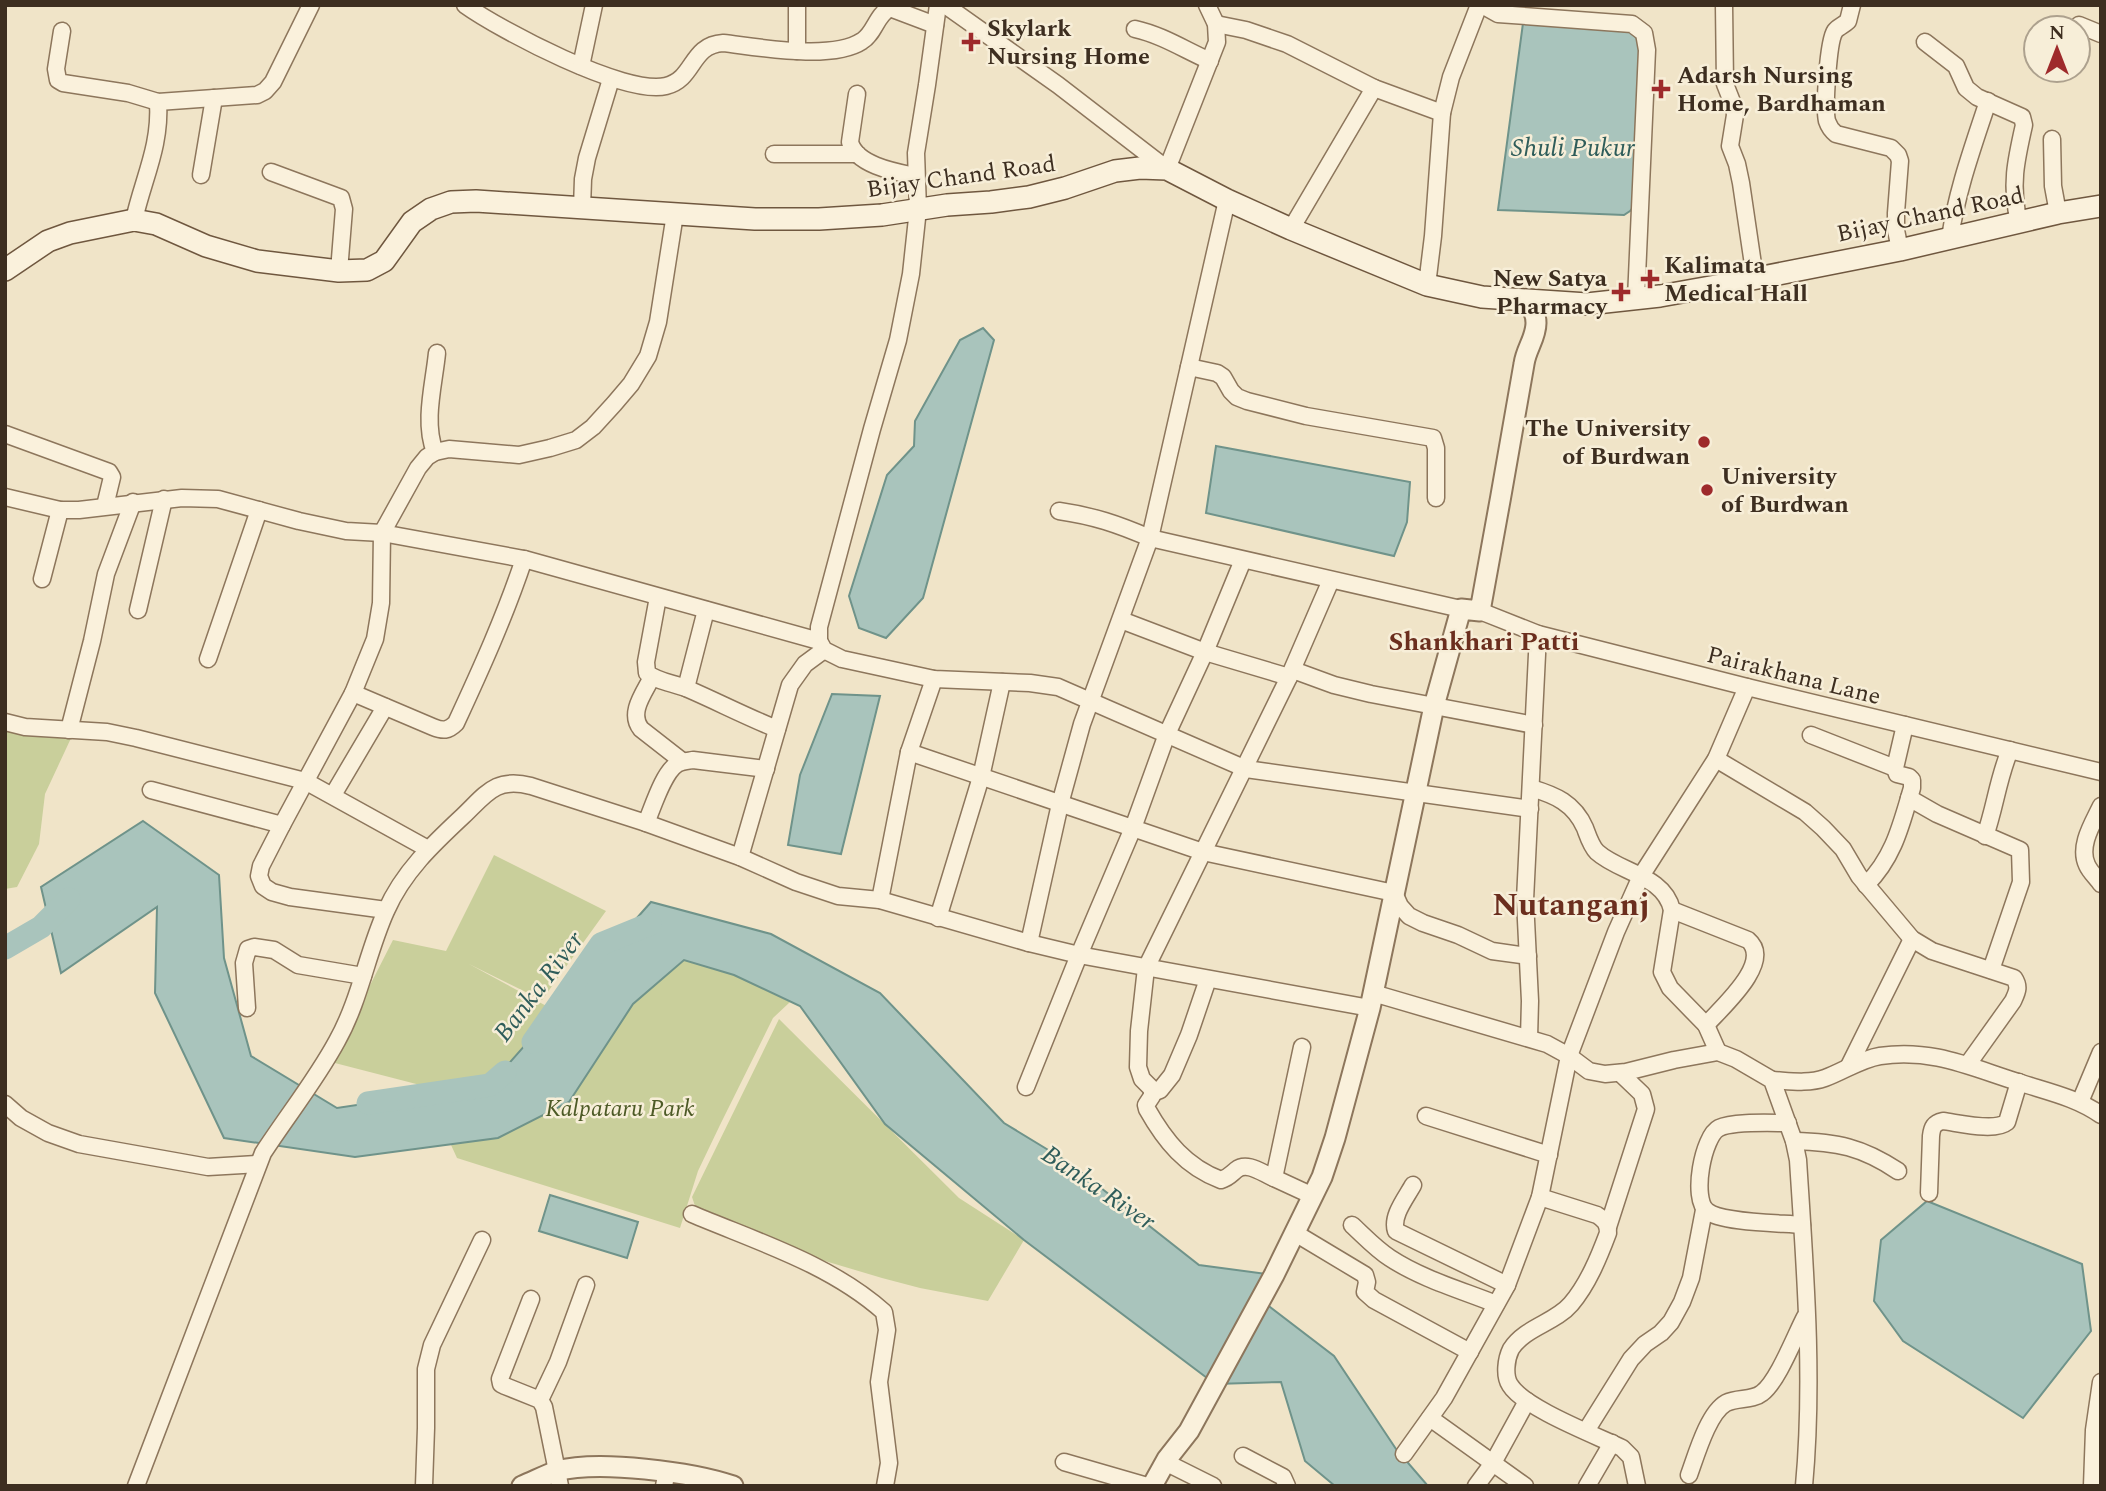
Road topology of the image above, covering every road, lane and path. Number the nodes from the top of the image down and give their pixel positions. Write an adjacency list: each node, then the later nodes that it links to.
1 (311, 5): 22 (street)
2 (465, 5): 18 (street)
3 (594, 5): 18 (street)
4 (797, 5): 16 (street)
5 (938, 5): 12 (street)
6 (945, 5): 29 (street)
7 (1207, 5): 11 (street)
8 (1481, 5): 25 (street); 48 (street)
9 (1724, 5): 46 (street)
10 (1852, 5): 43 (street)
11 (1216, 24): 17 (street); 20 (street)
12 (935, 25): 16 (street); 32 (street)
13 (1135, 29): 17 (street)
14 (62, 31): 24 (street)
15 (1925, 41): 23 (street)
16 (797, 51): 19 (street)
17 (1210, 61): 29 (street)
18 (581, 66): 19 (street)
19 (611, 79): 35 (street)
20 (1374, 88): 25 (street); 41 (street)
21 (857, 94): 28 (street)
22 (214, 99): 24 (street); 31 (street)
23 (1988, 101): 40 (street); 42 (street)
24 (158, 102): 39 (street)
25 (1442, 113): 47 (street)
26 (2052, 139): 37 (street)
27 (774, 154): 28 (street)
28 (857, 154): 32 (street)
29 (1167, 169): 33 (main road, Bijay Chand Road); 36 (main road, Bijay Chand Road)
30 (271, 172): 45 (street)
31 (201, 175)
32 (915, 176): 36 (street)
33 (1227, 200): 41 (main road, Bijay Chand Road); 51 (street)
34 (2101, 206): 37 (main road, Bijay Chand Road)
35 (582, 208): 38 (main road, Bijay Chand Road); 45 (main road, Bijay Chand Road)
36 (918, 209): 38 (main road, Bijay Chand Road); 74 (street)
37 (2058, 213): 40 (main road, Bijay Chand Road)
38 (675, 214): 53 (street)
39 (134, 220): 44 (main road, Bijay Chand Road); 45 (main road, Bijay Chand Road)
40 (2019, 222): 42 (main road, Bijay Chand Road)
41 (1291, 229): 47 (main road, Bijay Chand Road)
42 (1950, 238): 43 (main road, Bijay Chand Road)
43 (1900, 250): 46 (main road, Bijay Chand Road)
44 (5, 270)
45 (339, 271)
46 (1755, 278): 48 (main road, Bijay Chand Road)
47 (1427, 285): 49 (main road, Bijay Chand Road)
48 (1636, 299): 49 (main road, Bijay Chand Road)
49 (1525, 301): 71 (street)
50 (437, 352): 53 (street)
51 (1189, 367): 55 (street); 63 (street)
52 (5, 434): 58 (street)
53 (436, 452): 62 (street)
54 (5, 497): 59 (street)
55 (1436, 498)
56 (164, 499): 57 (street); 60 (street); 69 (street)
57 (133, 502): 58 (street); 91 (street)
58 (105, 506): 59 (street)
59 (60, 510): 66 (street)
60 (259, 510): 62 (street); 76 (street)
61 (1059, 511): 63 (street, Pairakhana Lane)
62 (383, 533): 64 (street); 83 (street)
63 (1150, 538): 65 (street, Pairakhana Lane); 72 (street)
64 (524, 559): 68 (street); 86 (street)
65 (1243, 560): 67 (street, Pairakhana Lane); 75 (street)
66 (41, 579)
67 (1331, 580): 71 (street, Pairakhana Lane); 77 (street)
68 (659, 597): 70 (street); 78 (street)
69 (138, 610)
70 (706, 610): 74 (street); 82 (street)
71 (1470, 610): 73 (street, Pairakhana Lane); 85 (street)
72 (1121, 620): 75 (street); 84 (street)
73 (1538, 634): 81 (street, Pairakhana Lane); 88 (street)
74 (822, 645): 79 (street); 90 (street)
75 (1205, 652): 77 (street); 92 (street)
76 (208, 659)
77 (1291, 674): 85 (street); 100 (street)
78 (652, 677): 82 (street); 97 (street)
79 (934, 679): 80 (street); 95 (street)
80 (1002, 682): 84 (street); 102 (street)
81 (1747, 687): 89 (street, Pairakhana Lane); 96 (street)
82 (686, 688): 90 (street)
83 (353, 693): 86 (street); 103 (street)
84 (1090, 702): 92 (street); 109 (street)
85 (1434, 706): 88 (street); 106 (street)
86 (385, 707): 107 (street)
87 (5, 722): 91 (street)
88 (1534, 725): 104 (street)
89 (1905, 725): 94 (street, Pairakhana Lane); 98 (street)
90 (778, 729): 99 (street)
91 (69, 730): 103 (street)
92 (1167, 734): 100 (street); 114 (street)
93 (1811, 735): 98 (street)
94 (2010, 750): 101 (street, Pairakhana Lane); 115 (street)
95 (909, 752): 102 (street); 123 (street)
96 (1716, 759): 119 (street); 121 (street)
97 (682, 761): 99 (street); 112 (street)
98 (1895, 768): 108 (street)
99 (766, 769): 118 (street)
100 (1245, 769): 106 (street); 117 (street)
101 (2101, 772)
102 (981, 777): 109 (street); 126 (street)
103 (305, 780): 107 (street); 113 (street)
104 (1531, 788): 111 (street); 119 (street)
105 (151, 790): 113 (street)
106 (1416, 793): 111 (street); 122 (street)
107 (333, 795): 116 (street)
108 (1909, 798): 115 (street); 121 (street)
109 (1060, 804): 114 (street); 128 (street)
110 (2101, 806): 120 (street)
111 (1530, 809): 130 (street)
112 (646, 823): 116 (street); 118 (street)
113 (282, 825): 124 (street)
114 (1133, 828): 117 (street); 129 (street)
115 (1985, 836): 132 (street)
116 (428, 849): 124 (street)
117 (1203, 852): 122 (street); 131 (street)
118 (740, 857): 123 (street)
119 (1641, 876): 125 (street); 142 (street)
120 (2099, 879)
121 (1866, 885): 127 (street)
122 (1394, 893): 130 (street); 135 (street)
123 (880, 900): 126 (street)
124 (386, 910): 133 (street)
125 (1672, 910): 137 (street); 137 (street)
126 (938, 918): 128 (street)
127 (1912, 939): 132 (street); 144 (street)
128 (1029, 943): 129 (street)
129 (1079, 955): 131 (street); 148 (street)
130 (1528, 956): 138 (street)
131 (1146, 968): 134 (street); 149 (street)
132 (1991, 970): 143 (street)
133 (363, 976): 136 (street); 157 (street)
134 (1208, 979): 135 (street); 149 (street)
135 (1371, 1000): 138 (street); 162 (street)
136 (247, 1008)
137 (1706, 1025): 140 (street)
138 (1529, 1038): 142 (street)
139 (1302, 1046): 159 (street)
140 (1718, 1052): 145 (street); 146 (street)
141 (2101, 1052): 150 (street)
142 (1569, 1056): 145 (street); 156 (street)
143 (1968, 1064): 144 (street); 147 (street)
144 (1849, 1066): 146 (street)
145 (1620, 1073): 168 (street)
146 (1772, 1080): 154 (street)
147 (2019, 1082): 150 (street); 161 (street)
148 (1026, 1087)
149 (1152, 1093): 159 (street)
150 (2080, 1102): 152 (street)
151 (5, 1104): 157 (street)
152 (2101, 1115)
153 (1426, 1116): 156 (street)
154 (1788, 1122): 155 (street); 164 (street)
155 (1794, 1140): 158 (street); 167 (street)
156 (1549, 1155): 163 (street)
157 (260, 1159): 191 (street)
158 (1898, 1171)
159 (1274, 1178): 162 (street)
160 (1413, 1185): 171 (street)
161 (1929, 1193)
162 (1313, 1196): 169 (street)
163 (1540, 1197): 168 (street); 171 (street)
164 (1704, 1210): 167 (street); 181 (street)
165 (692, 1214): 195 (street)
166 (1352, 1225): 174 (street)
167 (1802, 1225): 175 (street)
168 (1608, 1227): 179 (street)
169 (1295, 1233): 176 (street); 186 (street)
170 (482, 1240): 192 (street)
171 (1507, 1284): 174 (street)
172 (586, 1285): 178 (street)
173 (531, 1298): 178 (street)
174 (1496, 1304): 176 (street)
175 (1806, 1315): 188 (street); 203 (street)
176 (1470, 1352): 180 (street)
177 (2101, 1382): 204 (street)
178 (540, 1400): 189 (street)
179 (1527, 1401): 181 (street); 187 (street)
180 (1430, 1419): 183 (street); 187 (street)
181 (1586, 1431): 182 (street)
182 (1612, 1443): 201 (street); 202 (street)
183 (1404, 1454)
184 (1243, 1456): 198 (street)
185 (1064, 1462): 196 (street)
186 (1166, 1462): 196 (street); 197 (street)
187 (1493, 1463): 199 (street); 200 (street)
188 (1689, 1475)
189 (559, 1478): 190 (street); 193 (street)
190 (665, 1478): 194 (street)
191 (136, 1486)
192 (424, 1486)
193 (522, 1486)
194 (733, 1486)
195 (885, 1486)
196 (1150, 1486)
197 (1213, 1486)
198 (1287, 1486)
199 (1476, 1486)
200 (1525, 1486)
201 (1587, 1486)
202 (1637, 1486)
203 (1804, 1486)
204 (2092, 1486)

